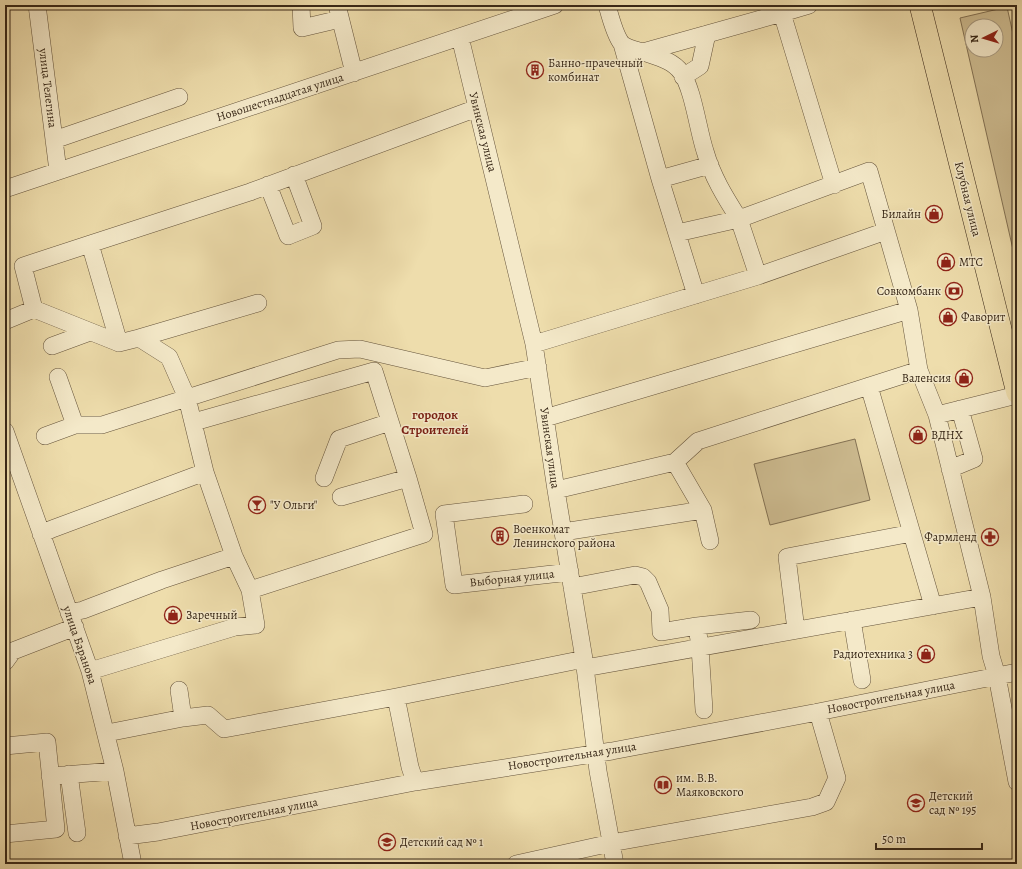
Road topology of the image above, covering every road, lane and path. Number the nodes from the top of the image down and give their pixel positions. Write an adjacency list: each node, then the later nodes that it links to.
1 (37, 5): 17 (street, улица Телегина)
2 (301, 5): 7 (street)
3 (555, 5): 10 (street, Новошестнадцатая улица)
4 (607, 5): 11 (street)
5 (809, 5): 8 (street)
6 (920, 5): 44 (main road, Клубная улица)
7 (339, 12): 13 (street)
8 (782, 13): 9 (street); 23 (street)
9 (706, 34): 12 (street); 14 (street)
10 (460, 37): 13 (street, Новошестнадцатая улица); 16 (street, Увинская улица)
11 (622, 44): 12 (street); 21 (street)
12 (644, 52): 14 (street)
13 (354, 73): 19 (street, Новошестнадцатая улица)
14 (683, 77): 18 (street)
15 (179, 97): 17 (street)
16 (477, 108): 20 (street); 38 (street, Увинская улица)
17 (54, 140): 19 (street, улица Телегина)
18 (710, 165): 21 (street); 25 (street)
19 (58, 171): 24 (street, Новошестнадцатая улица)
20 (294, 175): 22 (street); 22 (street)
21 (660, 179): 27 (street)
22 (268, 185): 28 (street)
23 (834, 185): 25 (street); 26 (street)
24 (5, 189)
25 (739, 219): 27 (street); 29 (street)
26 (886, 231): 29 (street); 33 (street)
27 (677, 233): 30 (street)
28 (90, 244): 32 (street); 37 (street)
29 (758, 276): 30 (street)
30 (696, 295): 38 (street)
31 (258, 303): 36 (street)
32 (34, 310): 34 (street); 35 (street)
33 (908, 310): 41 (street); 48 (street)
34 (5, 321)
35 (90, 332): 37 (street); 39 (street)
36 (139, 338): 37 (street); 45 (street)
37 (119, 343)
38 (534, 344): 40 (street, Увинская улица)
39 (52, 346)
40 (538, 367): 45 (street); 48 (street, Увинская улица)
41 (919, 370): 43 (street); 47 (street)
42 (58, 377): 51 (street)
43 (869, 386): 55 (street); 65 (street)
44 (1017, 394): 46 (street)
45 (187, 398): 49 (street); 51 (street)
46 (960, 409): 47 (street); 56 (street)
47 (937, 415): 56 (street)
48 (545, 418): 60 (street, Увинская улица)
49 (194, 422): 50 (street); 57 (street)
50 (390, 422): 58 (street); 59 (street)
51 (75, 425): 53 (street)
52 (5, 431): 54 (street, улица Баранова)
53 (46, 436)
54 (9, 453): 66 (street, улица Баранова)
55 (675, 462): 60 (street); 63 (street)
56 (950, 469): 71 (street)
57 (204, 472): 66 (street); 68 (street)
58 (324, 478)
59 (408, 478): 61 (street); 70 (street)
60 (556, 490): 64 (street, Увинская улица)
61 (341, 497)
62 (524, 504): 69 (street, Выборная улица)
63 (703, 510): 64 (street); 67 (street)
64 (563, 532): 69 (street, Увинская улица)
65 (912, 533): 72 (street); 77 (street)
66 (41, 534): 73 (street, улица Баранова)
67 (710, 540)
68 (234, 556): 70 (street); 73 (street)
69 (571, 580): 76 (street, Выборная улица); 80 (street, Увинская улица)
70 (250, 590): 81 (street)
71 (982, 597): 72 (street); 83 (street)
72 (933, 606): 75 (street)
73 (72, 620): 79 (street); 81 (street, улица Баранова)
74 (751, 620): 76 (street)
75 (852, 620): 77 (street); 84 (street)
76 (697, 626): 78 (street)
77 (796, 630): 78 (street)
78 (700, 647): 80 (street); 87 (street)
79 (5, 662)
80 (585, 663): 86 (street); 92 (street, Увинская улица)
81 (90, 671): 90 (street, улица Баранова)
82 (1017, 672): 83 (street, Новостроительная улица)
83 (997, 676): 88 (street, Новостроительная улица); 97 (street)
84 (862, 680)
85 (179, 690): 89 (street)
86 (396, 697): 89 (street); 96 (street)
87 (704, 710)
88 (818, 712): 92 (street, Новостроительная улица); 101 (street)
89 (183, 718): 90 (street)
90 (106, 733): 93 (street, улица Баранова)
91 (5, 746): 95 (street)
92 (595, 753): 96 (street, Новостроительная улица); 101 (street, Увинская улица)
93 (116, 771): 94 (street); 100 (street, улица Баранова)
94 (69, 774): 95 (street); 98 (street)
95 (50, 776): 99 (street)
96 (415, 782): 100 (street, Новостроительная улица)
97 (1017, 782)
98 (77, 833)
99 (5, 834)
100 (127, 836): 102 (street, улица Баранова)
101 (611, 843): 103 (street); 104 (street, Увинская улица)
102 (133, 864)
103 (516, 864)
104 (615, 864)

